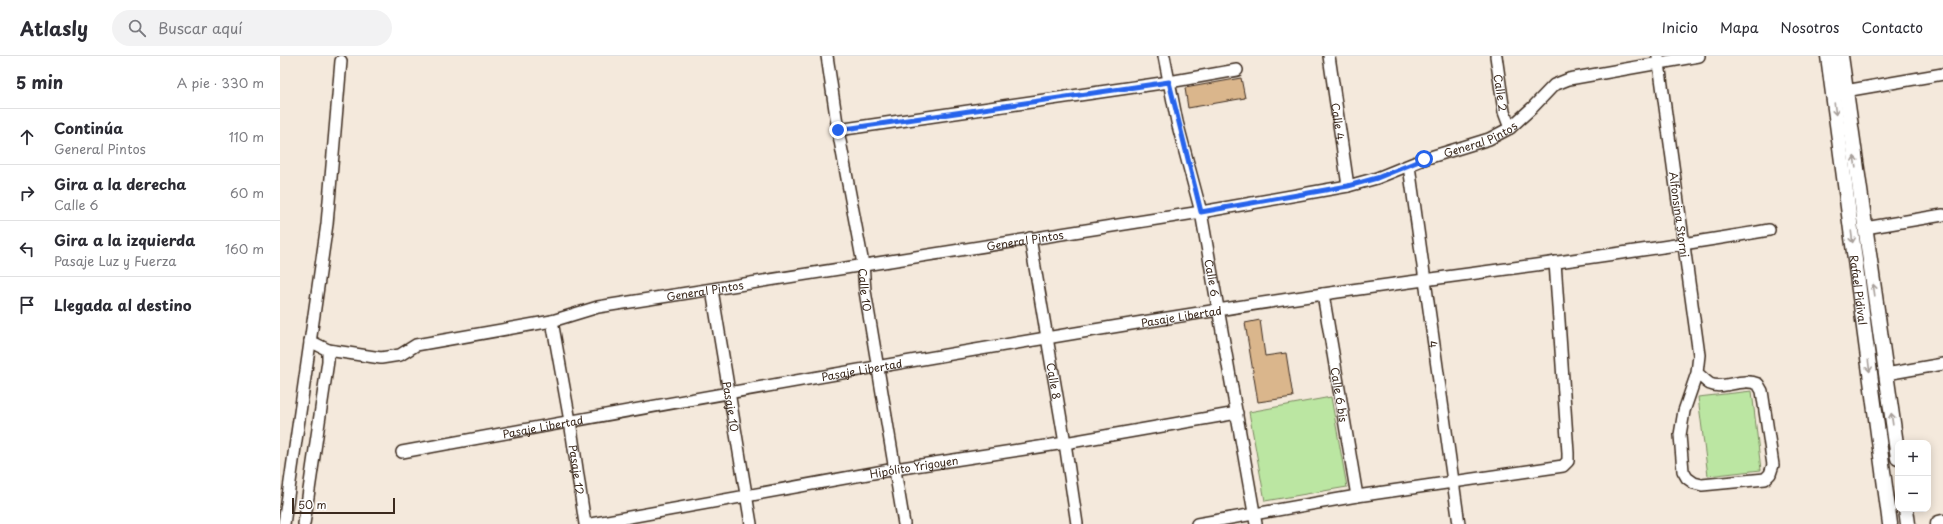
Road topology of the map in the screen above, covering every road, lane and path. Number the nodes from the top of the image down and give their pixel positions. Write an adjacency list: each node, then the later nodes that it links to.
1 (827, 56): 15 (street, Calle 10)
2 (1164, 56): 12 (street, Calle 6)
3 (1329, 56): 17 (street, Calle 4)
4 (1496, 56): 14 (street, Calle 2)
5 (1700, 56): 9 (street, General Pintos)
6 (1828, 56): 13 (street, Rafael Pidival)
7 (1841, 56): 13 (street, Rafael Pidival)
8 (341, 58): 32 (street)
9 (1658, 59): 14 (street, General Pintos); 23 (street, Alfonsina Storni)
10 (1237, 70): 12 (street)
11 (1943, 74): 13 (street)
12 (1169, 82): 15 (street); 18 (street, Calle 6)
13 (1839, 90): 20 (street, Rafael Pidival, one-way to 13); 60 (street, Rafael Pidival, one-way to 60)
14 (1510, 128): 16 (street, General Pintos)
15 (838, 130): 25 (street, Calle 10)
16 (1409, 166): 17 (street, General Pintos); 26 (street, 4)
17 (1348, 186): 18 (street, General Pintos)
18 (1201, 212): 22 (street, General Pintos); 29 (street, Calle 6)
19 (1943, 215): 20 (street)
20 (1865, 228): 37 (street, Rafael Pidival, one-way to 20)
21 (1769, 230): 23 (street, Pasaje Libertad)
22 (1030, 238): 25 (street, General Pintos); 31 (street, Calle 8)
23 (1686, 245): 24 (street, Pasaje Libertad); 36 (street, Alfonsina Storni)
24 (1555, 262): 26 (street, Pasaje Libertad); 45 (street)
25 (863, 264): 27 (street, General Pintos); 35 (street, Calle 10)
26 (1426, 279): 28 (street, Pasaje Libertad); 45 (street, 4)
27 (712, 290): 30 (street, General Pintos); 38 (street, Pasaje 10)
28 (1323, 294): 29 (street, Pasaje Libertad); 47 (street, Calle 6 bis)
29 (1218, 310): 31 (street, Pasaje Libertad); 39 (street, Calle 6)
30 (552, 321): 33 (street, General Pintos); 40 (street, Pasaje 12)
31 (1048, 338): 35 (street, Pasaje Libertad); 42 (street, Calle 8)
32 (310, 341): 33 (street, General Pintos); 51 (street)
33 (328, 350): 52 (street)
34 (1943, 364): 37 (street)
35 (878, 367): 38 (street, Pasaje Libertad); 44 (street, Calle 10)
36 (1697, 373): 36 (street, Alfonsina Storni)
37 (1886, 374): 41 (street, Rafael Pidival, one-way to 37)
38 (729, 393): 40 (street, Pasaje Libertad); 46 (street, Pasaje 10)
39 (1237, 413): 42 (street, Hipólito Yrigoyen); 49 (street, Calle 6)
40 (570, 421): 43 (street, Pasaje Libertad); 53 (street, Pasaje 12)
41 (1895, 440)
42 (1065, 443): 44 (street, Hipólito Yrigoyen); 57 (street, Calle 8)
43 (402, 452)
44 (895, 469): 46 (street, Hipólito Yrigoyen); 56 (street, Calle 10)
45 (1453, 481): 47 (street); 59 (street, 4)
46 (746, 495): 54 (street, Hipólito Yrigoyen); 55 (street, Pasaje 10)
47 (1357, 496): 49 (street)
48 (1906, 512): 61 (street)
49 (1255, 519): 58 (street)
50 (1943, 523): 62 (main road)
51 (284, 524)
52 (304, 524)
53 (585, 524)
54 (591, 524)
55 (751, 524)
56 (904, 524)
57 (1078, 524)
58 (1197, 524)
59 (1459, 524)
60 (1890, 524)
61 (1908, 524)
62 (1939, 524)

